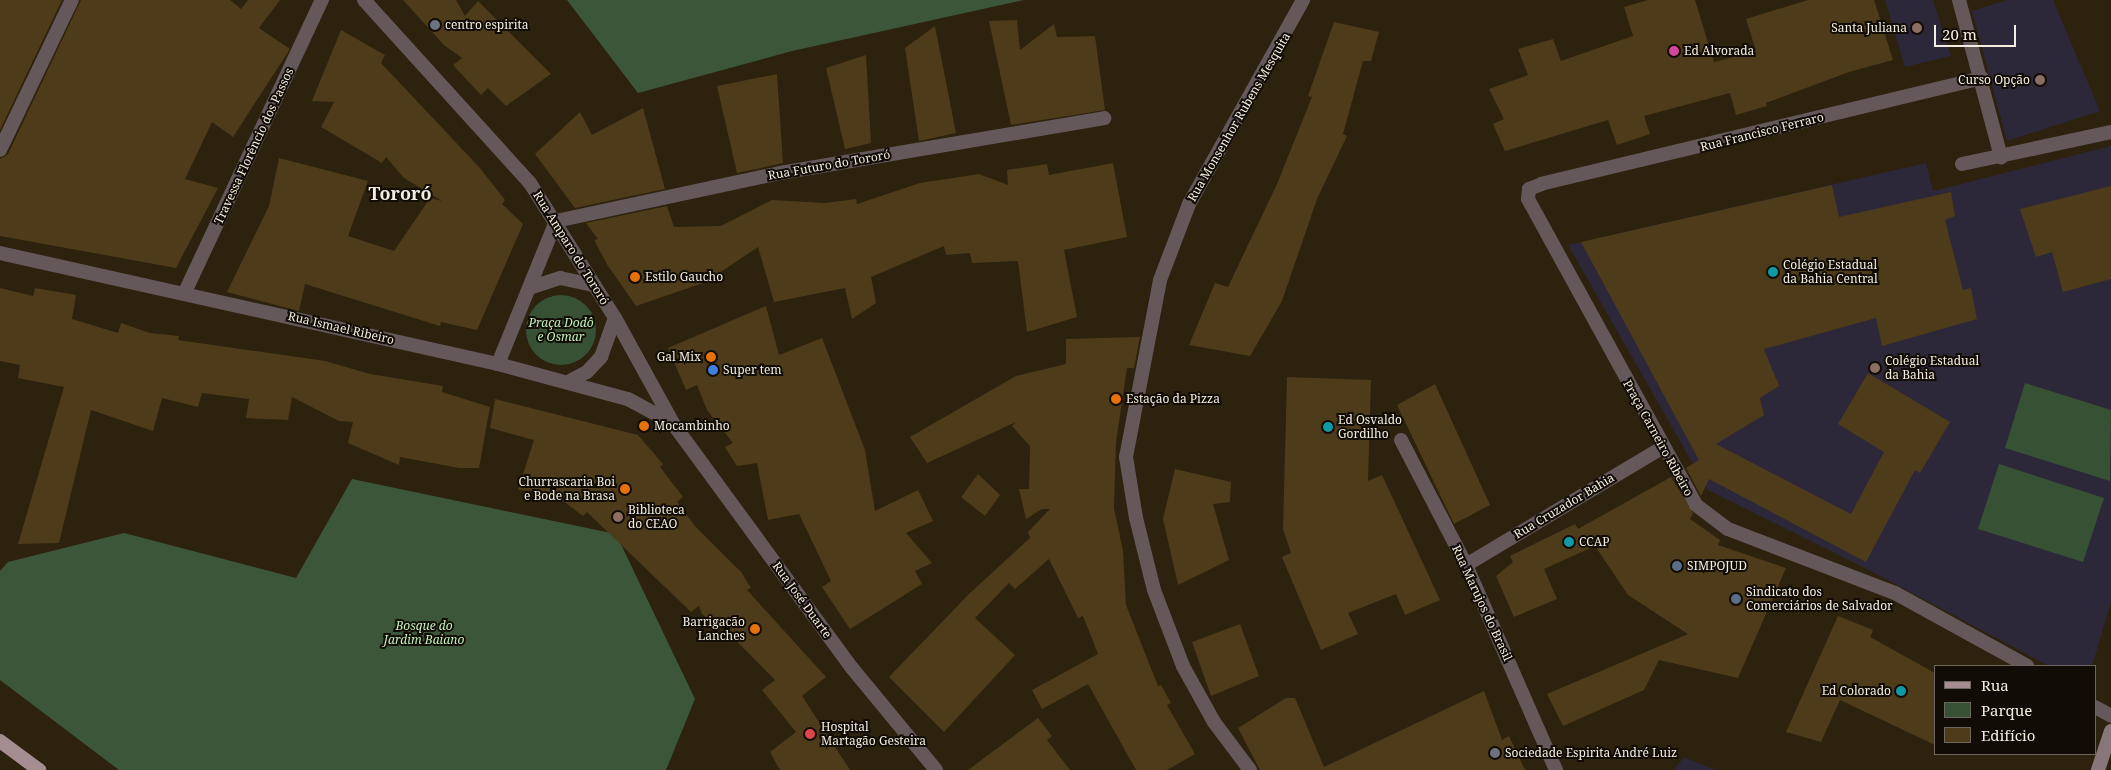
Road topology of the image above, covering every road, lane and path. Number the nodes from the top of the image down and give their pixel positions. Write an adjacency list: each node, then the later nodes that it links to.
1 (72, 0): 9 (street)
2 (322, 0): 17 (street, Travessa Florêncio dos Passos)
3 (364, 0): 13 (street, Rua Amparo do Tororó)
4 (1303, 0): 32 (street, Rua Monsenhor Rubens Mesquita)
5 (1959, 0): 6 (street)
6 (1982, 78): 10 (street); 12 (street, Rua Francisco Ferraro)
7 (1104, 118): 13 (street, Rua Futuro do Tororó)
8 (2111, 132): 10 (street)
9 (0, 150)
10 (2000, 157): 11 (street)
11 (1962, 164)
12 (1542, 184): 23 (street, Praça Carneiro Ribeiro)
13 (556, 221): 15 (street, Rua Amparo do Tororó); 16 (street)
14 (0, 253): 17 (street, Rua Ismael Ribeiro)
15 (594, 285): 16 (street); 18 (street, Rua Amparo do Tororó)
16 (529, 288): 19 (street)
17 (185, 292): 19 (street, Rua Ismael Ribeiro)
18 (615, 318): 20 (street); 21 (street, Rua Amparo do Tororó)
19 (498, 364): 20 (street, Rua Ismael Ribeiro)
20 (568, 382): 21 (street, Rua Ismael Ribeiro)
21 (674, 425): 31 (street, Rua José Duarte)
22 (1401, 440): 24 (street, Rua Marujos do Brasil)
23 (1663, 448): 24 (street, Rua Cruzador Bahia); 25 (street, Praça Carneiro Ribeiro)
24 (1466, 565): 33 (street, Rua Marujos do Brasil)
25 (2025, 665)
26 (2096, 708): 27 (street)
27 (2111, 716)
28 (2111, 731): 34 (main road)
29 (0, 741): 30 (main road)
30 (39, 770)
31 (936, 770)
32 (1250, 770)
33 (1556, 770)
34 (2098, 770)

